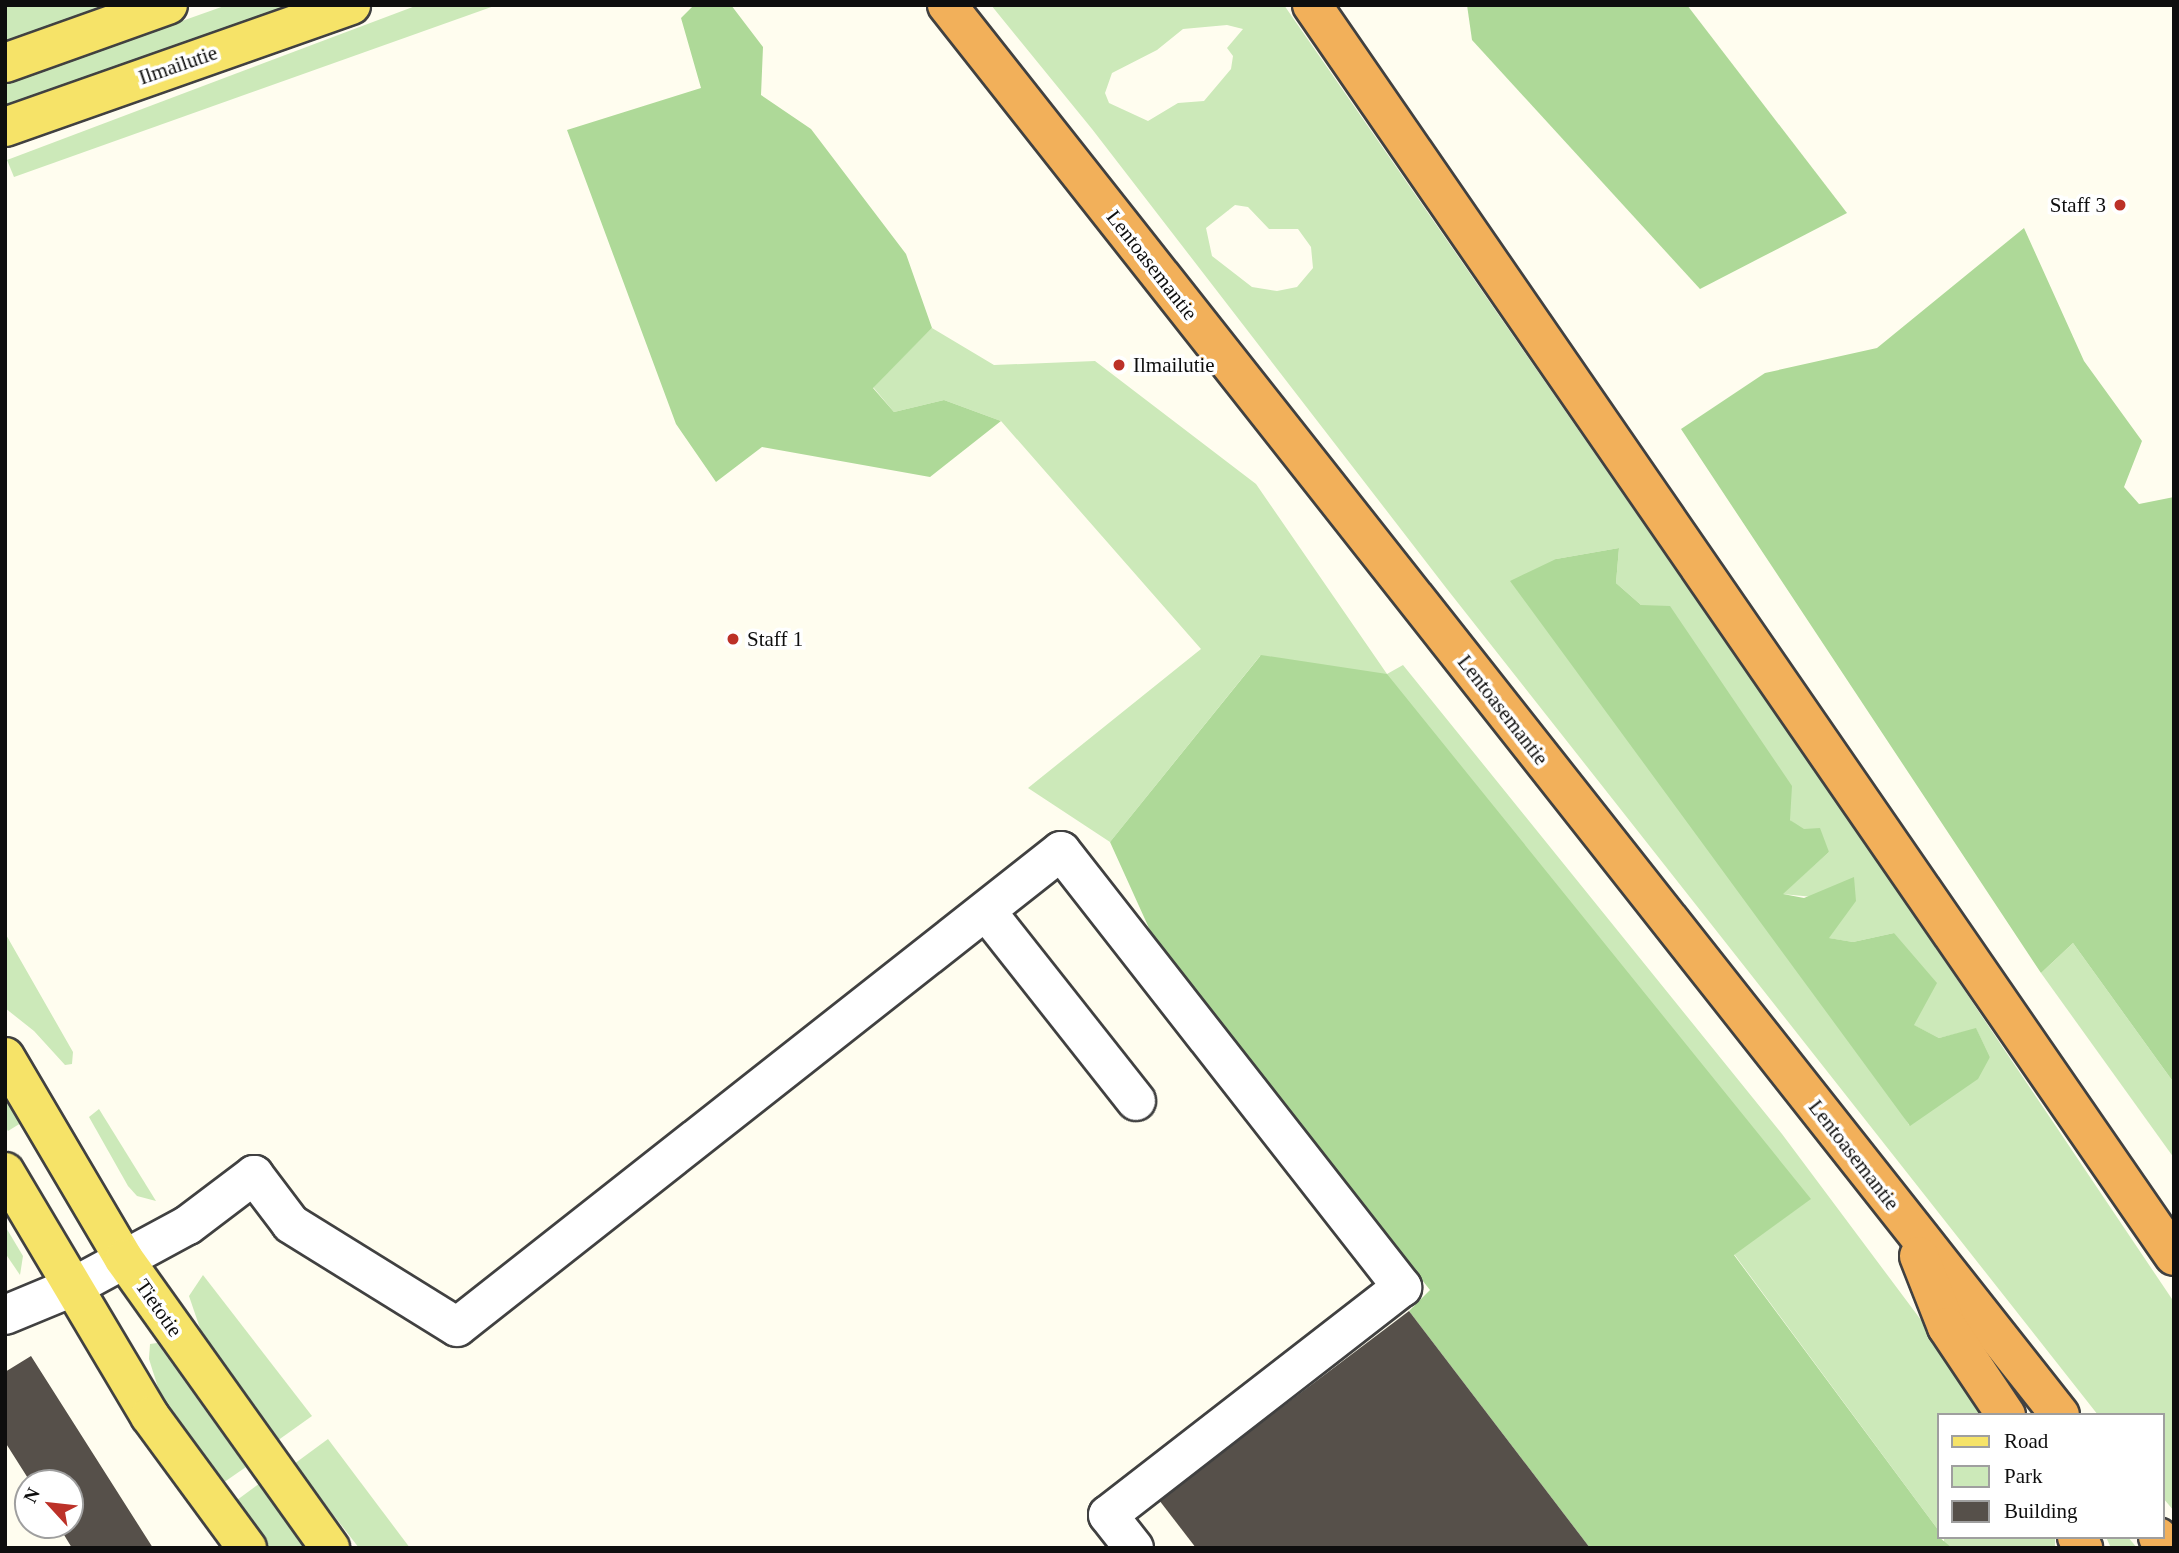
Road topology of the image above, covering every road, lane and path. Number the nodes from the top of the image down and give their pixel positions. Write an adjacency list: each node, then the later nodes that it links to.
1 (168, 5): 5 (main road)
2 (351, 5): 6 (main road, Ilmailutie)
3 (947, 5): 12 (highway, Lentoasemantie)
4 (1312, 5): 11 (highway)
5 (5, 63)
6 (5, 127)
7 (986, 911): 9 (lane); 15 (lane); 22 (lane)
8 (5, 1057): 15 (main road, Tietotie)
9 (1136, 1101)
10 (5, 1172): 16 (main road)
11 (2140, 1208): 13 (highway); 14 (highway)
12 (1906, 1221): 18 (highway); 19 (highway, Lentoasemantie)
13 (2174, 1235)
14 (2174, 1256)
15 (124, 1259): 16 (lane); 21 (main road, Tietotie)
16 (75, 1286): 17 (lane); 20 (main road)
17 (5, 1315)
18 (2005, 1413)
19 (2058, 1413)
20 (247, 1548)
21 (330, 1548)
22 (1134, 1548)

